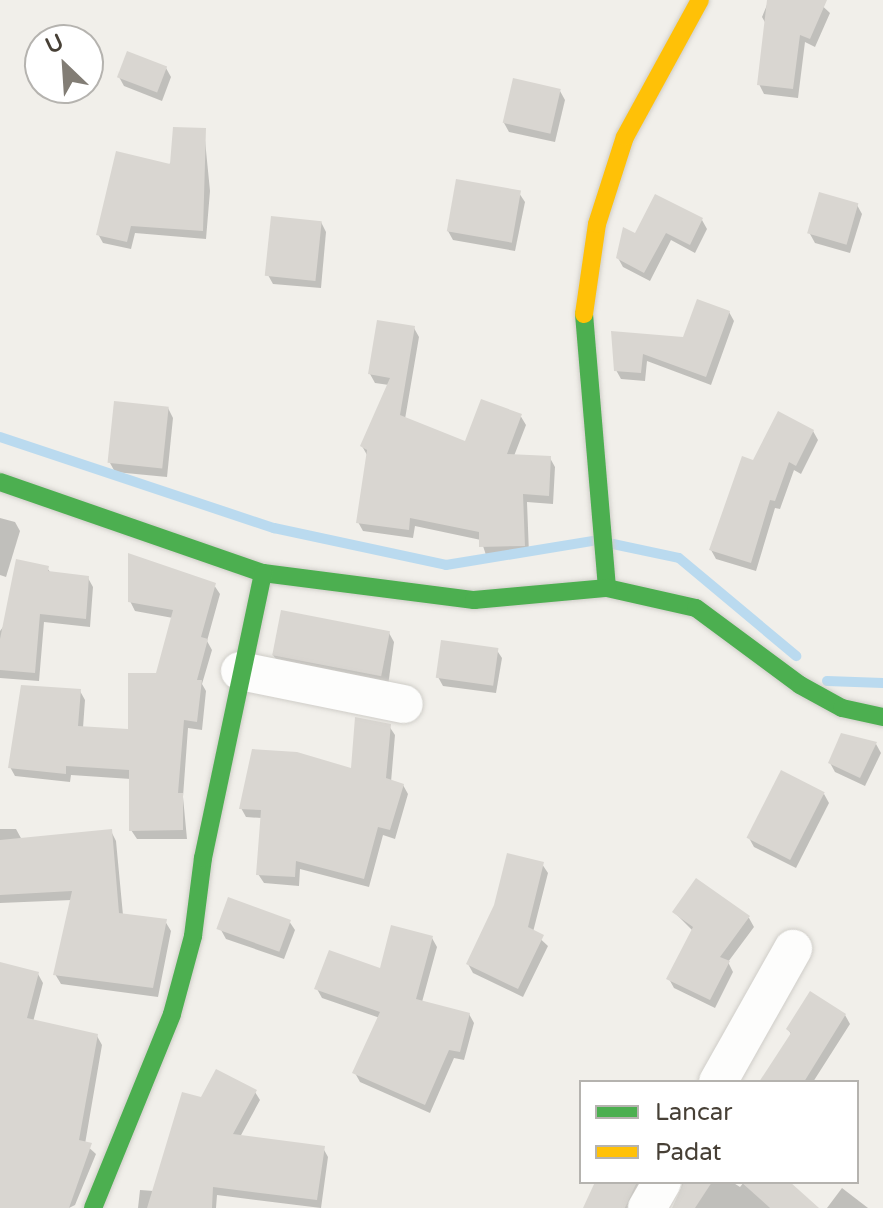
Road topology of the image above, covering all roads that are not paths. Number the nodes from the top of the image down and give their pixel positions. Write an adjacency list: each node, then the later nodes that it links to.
1 (700, 0): 4 (street)
2 (0, 482): 3 (street)
3 (263, 573): 4 (street); 5 (street)
4 (607, 583): 7 (street)
5 (240, 671): 6 (street); 11 (street)
6 (404, 704)
7 (883, 717)
8 (793, 949): 9 (street)
9 (719, 1080)
10 (661, 1184): 12 (street)
11 (93, 1208)
12 (647, 1208)

